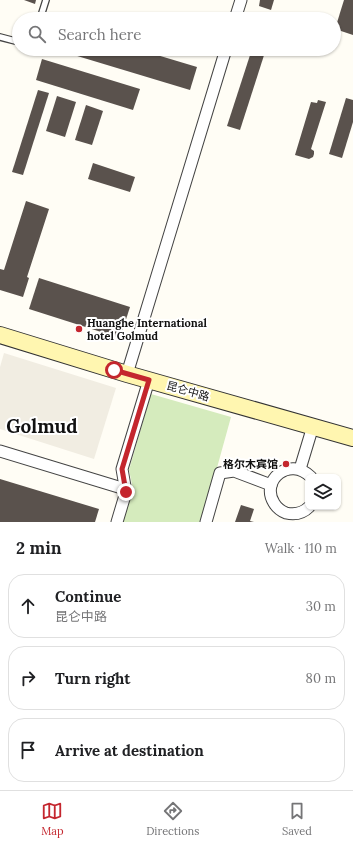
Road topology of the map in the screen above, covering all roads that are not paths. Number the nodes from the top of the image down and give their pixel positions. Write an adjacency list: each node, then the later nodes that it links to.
1 (46, 0): 3 (lane)
2 (241, 0): 4 (street)
3 (42, 12)
4 (237, 12)
5 (0, 37): 6 (lane)
6 (12, 40)
7 (224, 56): 9 (street)
8 (0, 335): 9 (main road, 昆仑中路)
9 (127, 374): 10 (main road, 昆仑中路)
10 (149, 380): 11 (main road, 昆仑中路); 17 (street)
11 (313, 426): 12 (main road, 昆仑中路); 14 (street)
12 (353, 438)
13 (0, 451): 17 (street)
14 (300, 469): 15 (street); 16 (street)
15 (308, 474)
16 (271, 485): 18 (street); 20 (street)
17 (125, 489): 19 (street)
18 (306, 510)
19 (117, 522)
20 (206, 522)

